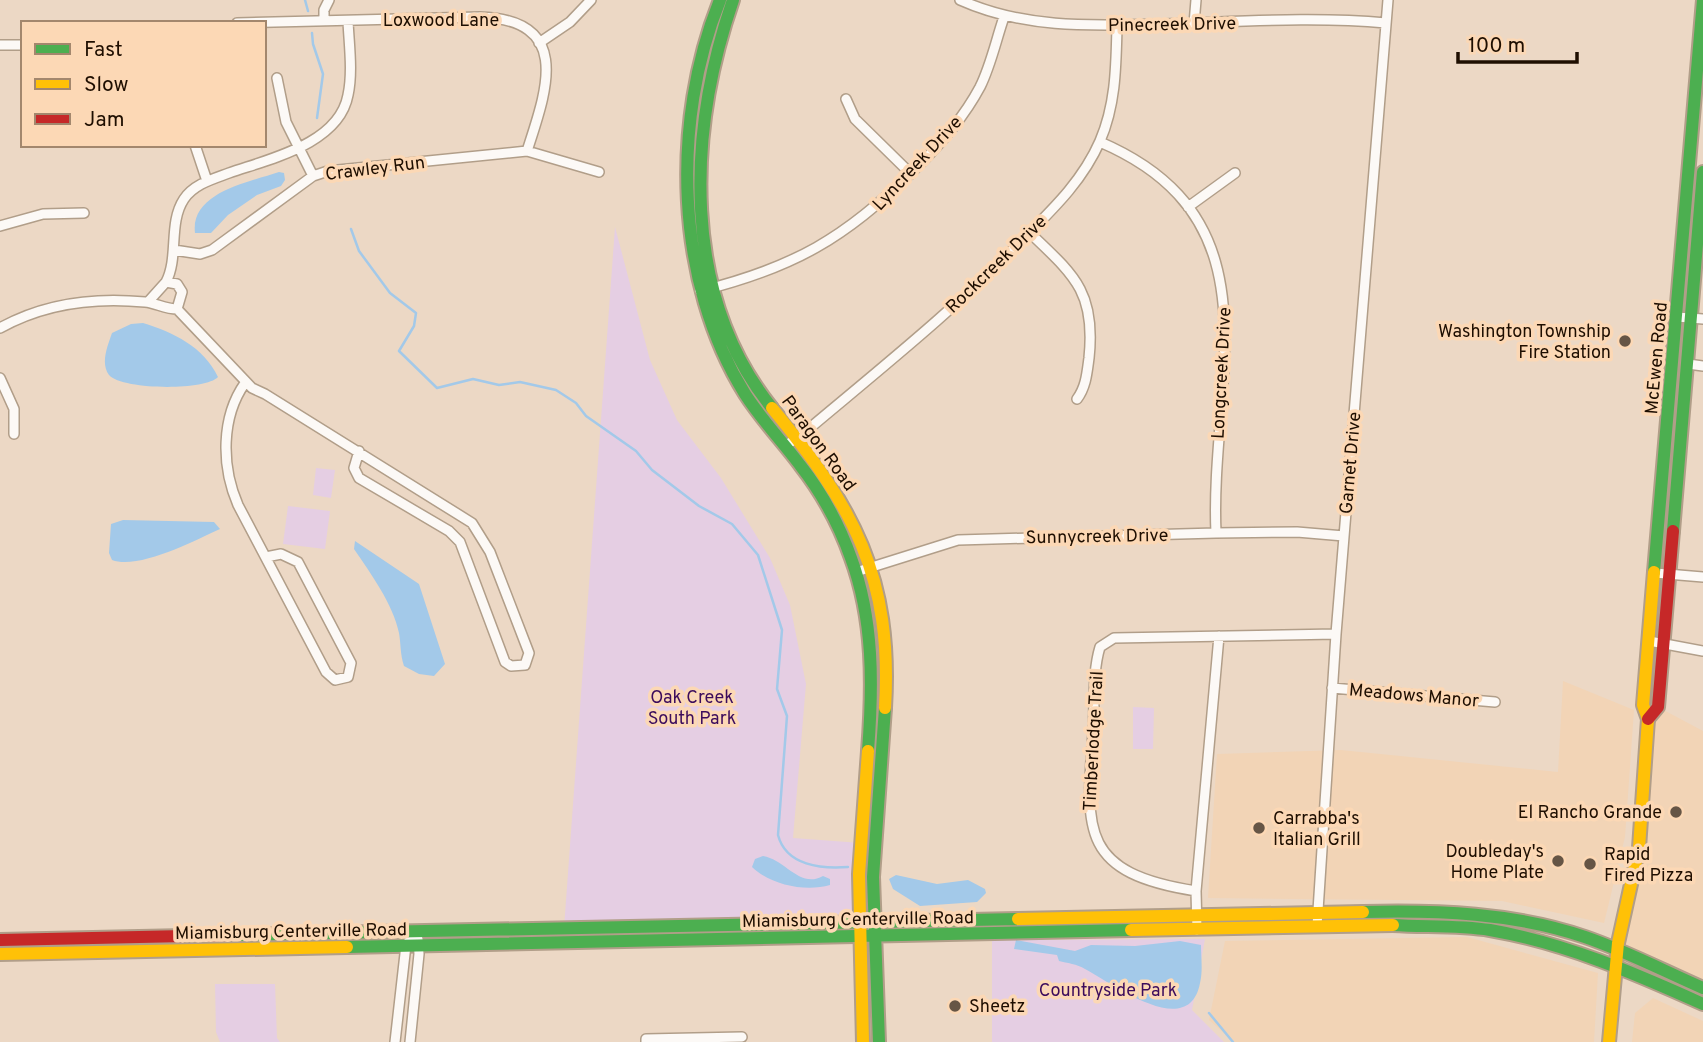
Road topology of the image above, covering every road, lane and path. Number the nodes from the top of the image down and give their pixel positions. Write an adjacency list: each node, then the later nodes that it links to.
1 (329, 0): 10 (street)
2 (591, 0): 16 (street)
3 (720, 0): 40 (street, Paragon Road)
4 (733, 0): 39 (street, Paragon Road)
5 (960, 0): 9 (street, Pinecreek Drive)
6 (1196, 0): 13 (street)
7 (1388, 0): 14 (street, Garnet Drive)
8 (1703, 0): 19 (street, McEwen Road)
9 (1004, 16): 15 (street, Pinecreek Drive); 29 (street, Lyncreek Drive)
10 (324, 21): 11 (street, Loxwood Lane); 12 (street, Loxwood Lane)
11 (348, 21): 16 (street, Loxwood Lane); 23 (street)
12 (266, 22)
13 (1194, 23): 14 (street, Pinecreek Drive); 15 (street, Pinecreek Drive)
14 (1387, 23): 56 (street, Garnet Drive)
15 (1117, 26): 22 (street, Rockcreek Drive)
16 (539, 43): 25 (street)
17 (0, 45): 18 (street)
18 (21, 45)
19 (1701, 57): 43 (street, McEwen Road)
20 (277, 78): 23 (street)
21 (846, 99): 29 (street)
22 (1100, 142): 33 (street, Longcreek Drive); 36 (street, Rockcreek Drive)
23 (299, 146): 30 (street); 32 (street)
24 (196, 147): 32 (street)
25 (527, 151): 26 (street, Crawley Run); 30 (street, Crawley Run)
26 (599, 172)
27 (1703, 172): 31 (street, McEwen Road)
28 (1235, 173): 33 (street)
29 (911, 174): 39 (street, Lyncreek Drive)
30 (313, 176): 37 (street, Crawley Run)
31 (1703, 179): 44 (street, McEwen Road)
32 (207, 181): 37 (street)
33 (1188, 207): 55 (street, Longcreek Drive)
34 (84, 213): 35 (street)
35 (0, 226)
36 (1030, 233): 50 (street); 52 (street, Rockcreek Drive)
37 (174, 250): 38 (street)
38 (166, 282): 41 (street); 42 (street)
39 (714, 287): 40 (street, Lyncreek Drive); 52 (street, Paragon Road)
40 (699, 291): 53 (street, Paragon Road)
41 (148, 302): 42 (street); 45 (street)
42 (177, 309): 49 (street)
43 (1677, 317): 44 (street); 60 (street, McEwen Road)
44 (1697, 318): 46 (street, McEwen Road)
45 (0, 328)
46 (1688, 364): 47 (street); 61 (street, McEwen Road)
47 (1703, 366)
48 (0, 378): 51 (street)
49 (245, 383): 54 (street); 57 (street)
50 (1077, 399)
51 (14, 434)
52 (798, 438): 53 (street, Rockcreek Drive); 58 (street, Paragon Road)
53 (785, 446): 59 (street, Paragon Road)
54 (359, 451): 54 (street)
55 (1216, 533): 56 (street, Sunnycreek Drive); 58 (street, Sunnycreek Drive)
56 (1344, 536): 63 (street, Garnet Drive)
57 (266, 557): 57 (street)
58 (870, 565): 59 (street, Sunnycreek Drive); 78 (street, Paragon Road)
59 (856, 572): 75 (street, Paragon Road)
60 (1655, 573): 61 (street); 65 (street, McEwen Road)
61 (1670, 574): 62 (street); 66 (street, McEwen Road)
62 (1703, 577)
63 (1336, 634): 64 (street, Timberlodge Trail); 68 (street, Garnet Drive)
64 (1219, 636): 71 (street); 71 (street, Timberlodge Trail)
65 (1649, 641): 66 (street); 70 (street, McEwen Road)
66 (1663, 642): 67 (street); 70 (street, McEwen Road)
67 (1703, 651)
68 (1332, 688): 69 (street, Meadows Manor); 72 (street, Garnet Drive)
69 (1495, 702)
70 (1648, 719): 87 (street, McEwen Road)
71 (1196, 891): 73 (street)
72 (1317, 912): 73 (street, Miamisburg Centerville Road); 77 (street, Garnet Drive); 87 (street, Miamisburg Centerville Road)
73 (1197, 914): 74 (street, Miamisburg Centerville Road); 79 (street)
74 (1048, 917): 78 (street, Miamisburg Centerville Road); 80 (street)
75 (861, 923): 76 (street, Miamisburg Centerville Road); 78 (street, Miamisburg Centerville Road); 82 (street, Paragon Road)
76 (680, 926): 84 (street, Miamisburg Centerville Road); 85 (street)
77 (1317, 926): 79 (street, Miamisburg Centerville Road); 89 (street, Miamisburg Centerville Road)
78 (876, 929): 80 (street, Miamisburg Centerville Road); 82 (street, Miamisburg Centerville Road); 98 (street, Paragon Road)
79 (1197, 930): 80 (street, Miamisburg Centerville Road)
80 (1049, 932)
81 (267, 935): 83 (street, Miamisburg Centerville Road); 84 (street, Miamisburg Centerville Road); 86 (street)
82 (862, 937): 85 (street, Miamisburg Centerville Road); 97 (street, Paragon Road)
83 (0, 940)
84 (414, 941): 85 (street, Miamisburg Centerville Road); 86 (street, Miamisburg Centerville Road); 94 (street); 95 (street)
85 (681, 941)
86 (267, 949): 88 (street, Miamisburg Centerville Road)
87 (1618, 949): 89 (street, McEwen Road); 90 (street, Miamisburg Centerville Road)
88 (0, 954)
89 (1617, 964): 91 (street, Miamisburg Centerville Road); 99 (street, McEwen Road)
90 (1703, 988)
91 (1703, 1004)
92 (743, 1037): 93 (street)
93 (730, 1040): 96 (street)
94 (396, 1042)
95 (410, 1042)
96 (646, 1042)
97 (863, 1042)
98 (879, 1042)
99 (1609, 1042)

